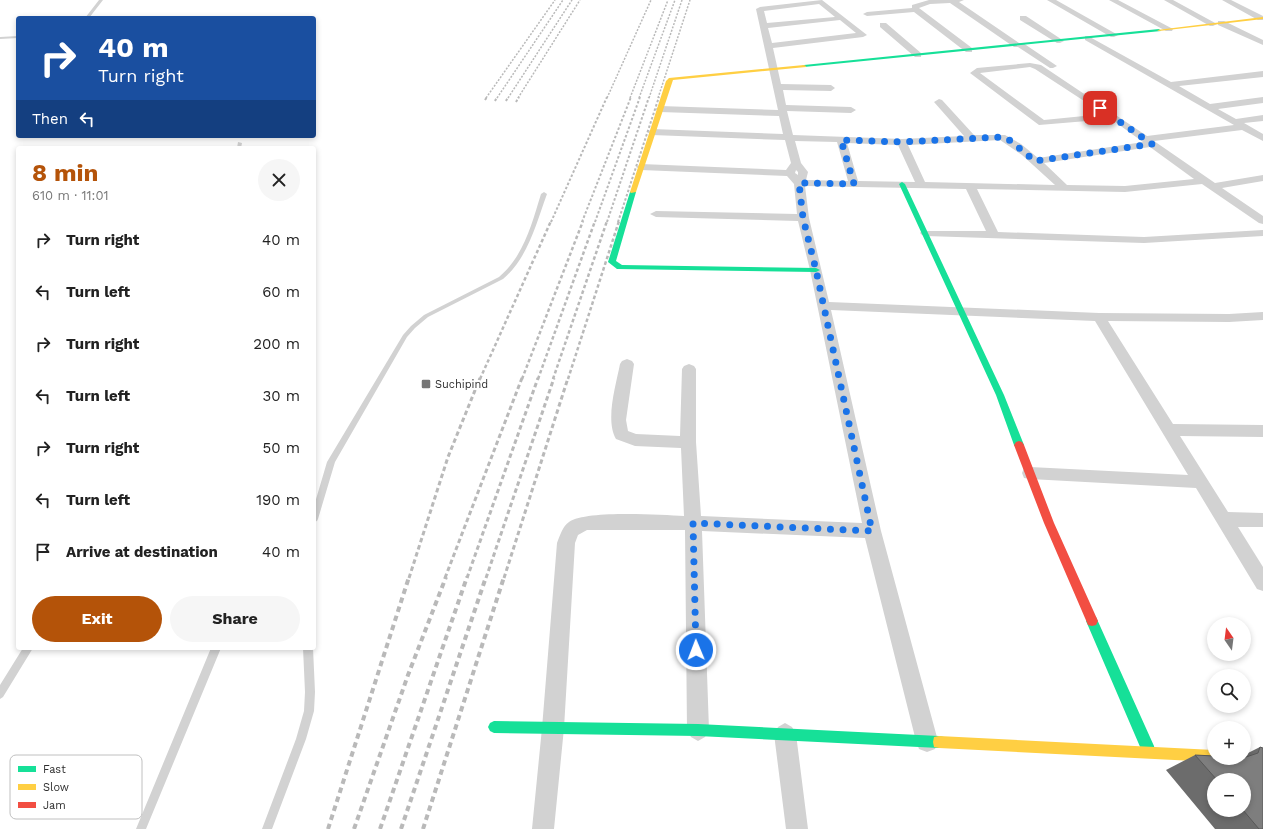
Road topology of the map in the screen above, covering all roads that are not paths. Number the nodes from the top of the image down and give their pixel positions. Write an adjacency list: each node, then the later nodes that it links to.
1 (101, 0): 9 (lane)
2 (956, 0): 7 (street); 21 (street)
3 (1051, 0): 15 (street)
4 (1113, 0): 14 (street)
5 (1168, 0): 12 (street)
6 (1226, 0): 11 (street)
7 (916, 10): 8 (street); 23 (street)
8 (867, 14)
9 (89, 16)
10 (1023, 18): 19 (street)
11 (1262, 19): 12 (street)
12 (1217, 23): 14 (street); 20 (street)
13 (883, 25): 24 (street)
14 (1169, 29): 15 (street)
15 (1114, 35): 18 (street)
16 (16, 37): 17 (lane)
17 (0, 38)
18 (1088, 38): 19 (street); 28 (street)
19 (1060, 40): 21 (street)
20 (1263, 43)
21 (1018, 45): 23 (street); 26 (street)
22 (768, 46): 22 (street); 25 (street)
23 (969, 50): 24 (street)
24 (918, 55): 25 (street)
25 (773, 69): 29 (street); 34 (street)
26 (1058, 69)
27 (1263, 74): 28 (street)
28 (1170, 85): 33 (street)
29 (778, 86): 30 (street); 35 (street)
30 (831, 88)
31 (1263, 100): 33 (street)
32 (939, 102): 42 (street)
33 (1209, 107): 39 (street)
34 (660, 108): 35 (street); 40 (street)
35 (783, 110): 36 (street); 41 (street)
36 (851, 110)
37 (1113, 116): 37 (street); 46 (street)
38 (1263, 118): 39 (street)
39 (1239, 124): 43 (street); 46 (street)
40 (652, 132): 41 (street); 48 (street)
41 (789, 138): 44 (street); 49 (street)
42 (971, 138): 45 (street); 47 (street)
43 (1263, 138)
44 (841, 140): 45 (street); 51 (street)
45 (902, 142): 53 (street)
46 (1148, 142): 47 (street); 54 (street)
47 (1035, 161): 56 (street)
48 (640, 167): 49 (street); 64 (street)
49 (795, 173): 51 (street); 59 (street)
50 (1263, 178): 54 (street)
51 (854, 184): 52 (street)
52 (902, 184): 53 (street); 61 (street)
53 (921, 184): 55 (street)
54 (1208, 184): 56 (street); 60 (street)
55 (970, 186): 56 (street); 63 (street)
56 (1064, 188)
57 (544, 194): 76 (lane)
58 (656, 214): 59 (street)
59 (803, 218): 64 (street)
60 (1263, 221)
61 (926, 233): 63 (street); 66 (street)
62 (1263, 233): 63 (street)
63 (994, 236)
64 (816, 270): 65 (street)
65 (823, 306): 66 (street); 80 (street)
66 (962, 312): 68 (street); 74 (street)
67 (1263, 316): 68 (street)
68 (1099, 317): 71 (street)
69 (628, 364): 73 (street)
70 (690, 368): 73 (street)
71 (1169, 430): 72 (street); 75 (street)
72 (1263, 431)
73 (688, 442): 79 (street)
74 (1030, 473): 75 (street); 91 (street)
75 (1201, 482): 77 (street)
76 (316, 512)
77 (1224, 519): 78 (street); 81 (street)
78 (1263, 520)
79 (693, 523): 80 (street); 87 (street); 88 (street)
80 (872, 531): 90 (street)
81 (1263, 583)
82 (27, 650): 85 (lane)
83 (215, 650): 93 (lane)
84 (308, 650): 94 (lane)
85 (0, 694)
86 (494, 727): 87 (street)
87 (553, 728): 88 (street); 95 (street)
88 (698, 730): 89 (street)
89 (785, 734): 90 (street); 96 (street)
90 (927, 741): 91 (street)
91 (1149, 751): 92 (street)
92 (1207, 755)
93 (141, 829)
94 (267, 829)
95 (543, 829)
96 (797, 829)

